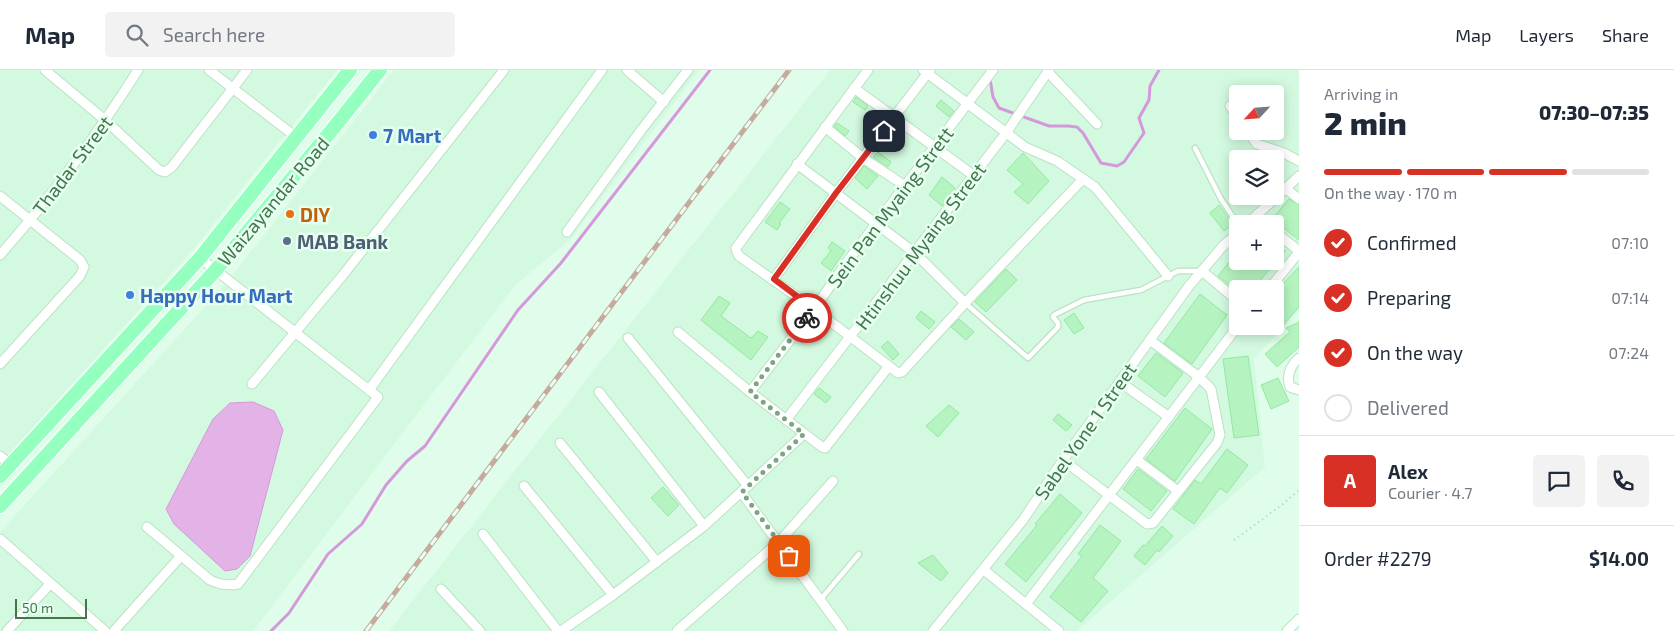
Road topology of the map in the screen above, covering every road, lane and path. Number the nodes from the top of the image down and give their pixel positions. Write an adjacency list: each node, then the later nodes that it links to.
1 (45, 70): 20 (street)
2 (138, 70): 20 (street, Thadar Street)
3 (209, 70): 15 (street)
4 (247, 70): 15 (street)
5 (350, 70): 24 (main road, Waizayandar Road)
6 (380, 70): 50 (main road, Waizayandar Road)
7 (504, 70): 59 (street)
8 (602, 70): 70 (street)
9 (627, 70): 17 (street)
10 (688, 70): 17 (street)
11 (868, 70): 16 (street)
12 (993, 70): 18 (street, Sein Pan Myaing Strett)
13 (927, 71): 18 (street); 19 (street)
14 (1048, 71): 21 (street); 23 (street, Htinshuu Myaing Street)
15 (232, 88): 20 (street); 24 (street)
16 (854, 88): 19 (street); 22 (street)
17 (664, 102): 43 (street)
18 (968, 104): 23 (street); 26 (street, Sein Pan Myaing Strett)
19 (894, 117): 26 (street); 28 (street)
20 (106, 121): 41 (street, Thadar Street)
21 (1097, 124)
22 (826, 127): 28 (street); 30 (street)
23 (1006, 133): 31 (street, Htinshuu Myaing Street); 33 (street)
24 (296, 137): 49 (main road, Waizayandar Road)
25 (1254, 140): 29 (street)
26 (935, 147): 31 (street); 34 (street, Sein Pan Myaing Strett)
27 (1194, 148): 39 (lane)
28 (863, 158): 34 (street); 36 (street)
29 (1299, 161)
30 (797, 164): 36 (street); 53 (street)
31 (973, 175): 47 (street, Htinshuu Myaing Street)
32 (1299, 176): 35 (street)
33 (1083, 180): 52 (street); 56 (street)
34 (905, 186): 42 (street, Sein Pan Myaing Strett)
35 (1286, 189): 38 (street); 40 (street)
36 (836, 193): 42 (street); 53 (street)
37 (0, 196): 41 (street)
38 (1299, 199)
39 (1232, 215)
40 (1257, 215)
41 (30, 221): 48 (street, Thadar Street); 65 (street)
42 (876, 224): 47 (street); 57 (street, Sein Pan Myaing Strett)
43 (567, 232)
44 (1284, 240): 46 (street)
45 (1229, 241): 51 (street, Sabel Yone 1 Street)
46 (1299, 252): 54 (street)
47 (915, 253): 56 (street); 61 (street, Htinshuu Myaing Street)
48 (0, 255)
49 (200, 258): 50 (street); 76 (main road, Waizayandar Road)
50 (215, 271): 59 (street); 78 (main road, Waizayandar Road)
51 (1202, 271): 52 (lane); 55 (street); 63 (street, Sabel Yone 1 Street)
52 (1168, 276): 56 (lane)
53 (774, 279): 57 (street)
54 (1276, 280)
55 (1229, 294)
56 (965, 302): 66 (street)
57 (814, 309): 61 (street); 73 (street, Sein Pan Myaing Strett)
58 (678, 332): 73 (street)
59 (296, 333): 69 (street); 70 (street)
60 (1231, 335): 67 (street)
61 (851, 337): 66 (street); 75 (street, Htinshuu Myaing Street)
62 (628, 338): 86 (street)
63 (1150, 340): 67 (street); 68 (street, Sabel Yone 1 Street)
64 (1299, 358): 71 (street)
65 (0, 364)
66 (889, 366): 77 (street)
67 (1200, 377): 74 (street); 88 (street)
68 (1120, 382): 74 (street); 81 (street, Sabel Yone 1 Street)
69 (252, 384)
70 (369, 390): 98 (street)
71 (1299, 390)
72 (599, 392): 91 (street)
73 (750, 392): 75 (street)
74 (1169, 417): 82 (street)
75 (786, 420): 77 (street)
76 (43, 429): 78 (main road); 80 (main road, Waizayandar Road)
77 (804, 434): 86 (street)
78 (58, 442): 90 (main road, Waizayandar Road)
79 (560, 443): 99 (street)
80 (5, 460): 83 (main road, Waizayandar Road)
81 (1063, 460): 89 (street); 100 (street, Sabel Yone 1 Street)
82 (1137, 460): 88 (street); 89 (street)
83 (0, 476)
84 (833, 481): 96 (street)
85 (524, 486): 103 (street)
86 (745, 489): 91 (street); 96 (street)
87 (1299, 490): 95 (path)
88 (1178, 491): 89 (street)
89 (1109, 496): 105 (street)
90 (0, 506)
91 (704, 526): 99 (street)
92 (147, 528): 98 (street)
93 (483, 534): 111 (street)
94 (0, 538): 101 (street)
95 (1234, 540)
96 (779, 542): 104 (street); 112 (street)
97 (859, 554): 104 (lane)
98 (180, 557): 109 (street)
99 (657, 562): 103 (street)
100 (984, 570): 105 (street); 114 (street, Sabel Yone 1 Street)
101 (50, 584): 107 (street); 108 (street)
102 (442, 589): 110 (street)
103 (613, 595): 111 (street)
104 (820, 600): 113 (street)
105 (1026, 604): 115 (street)
106 (1299, 619): 116 (street)
107 (7, 631)
108 (106, 631)
109 (114, 631)
110 (480, 631)
111 (560, 631)
112 (676, 631)
113 (843, 631)
114 (933, 631)
115 (1058, 631)
116 (1287, 631)

